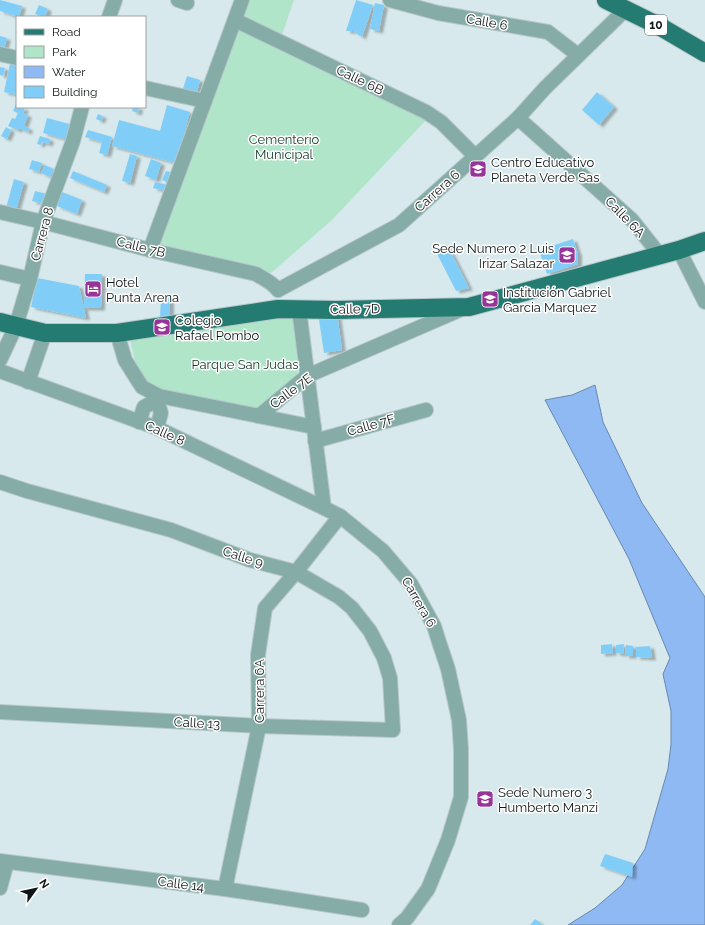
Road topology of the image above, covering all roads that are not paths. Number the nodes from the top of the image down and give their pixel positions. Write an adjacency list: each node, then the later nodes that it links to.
1 (242, 0): 7 (street)
2 (390, 0): 10 (street, Calle 6)
3 (606, 0): 5 (main road, 10)
4 (111, 1): 6 (street)
5 (625, 10): 8 (main road, 10); 10 (street, Carrera 6)
6 (109, 16)
7 (235, 20): 13 (street); 16 (street, Calle 6B)
8 (705, 53)
9 (0, 54): 11 (street)
10 (578, 55): 15 (street, Carrera 6)
11 (16, 58)
12 (146, 88): 13 (street)
13 (205, 101): 20 (street)
14 (82, 108): 18 (street, Carrera 8)
15 (518, 118): 16 (street, Carrera 6); 22 (street, Calle 6A)
16 (475, 156): 25 (street, Carrera 6)
17 (0, 212): 18 (street, Calle 7B)
18 (43, 222): 20 (street, Calle 7B); 24 (street, Carrera 8)
19 (705, 241): 21 (main road, Calle 7D)
20 (150, 250): 25 (street, Calle 7B)
21 (679, 250): 22 (main road, Calle 7D); 26 (street)
22 (659, 254): 27 (main road, Calle 7D)
23 (0, 272): 24 (street)
24 (30, 279): 30 (street, Carrera 8)
25 (278, 290): 28 (street)
26 (705, 302)
27 (469, 307): 29 (main road, Calle 7D); 35 (street, Calle 7E)
28 (278, 309): 29 (main road, Calle 7D); 32 (main road, Calle 7D)
29 (299, 309): 35 (street)
30 (8, 324): 31 (main road, Calle 7D); 33 (street, Carrera 8)
31 (45, 332): 32 (main road, Calle 7D); 36 (street)
32 (117, 333): 37 (street, Calle 7E)
33 (0, 360)
34 (0, 371): 36 (street, Calle 8)
35 (307, 376): 39 (street, Calle 7E); 41 (street)
36 (28, 382): 40 (street, Calle 8)
37 (158, 398): 39 (street, Calle 7E); 40 (street); 42 (street)
38 (426, 410): 43 (street, Calle 7F)
39 (259, 416): 41 (street)
40 (139, 422): 42 (street, Calle 8)
41 (314, 427): 43 (street)
42 (157, 428): 45 (street, Calle 8)
43 (316, 441): 45 (street)
44 (0, 482): 47 (street, Calle 9)
45 (324, 508): 46 (street, Carrera 6)
46 (340, 516): 47 (street, Carrera 6A); 55 (street, Carrera 6)
47 (296, 572): 49 (street, Carrera 6A); 50 (street, Calle 9)
48 (0, 712): 49 (street, Calle 13)
49 (259, 726): 50 (street, Calle 13); 53 (street, Carrera 6A)
50 (393, 730)
51 (4, 861): 52 (street); 53 (street, Calle 14)
52 (0, 888)
53 (225, 889): 54 (street, Calle 14)
54 (362, 910)
55 (403, 922)

